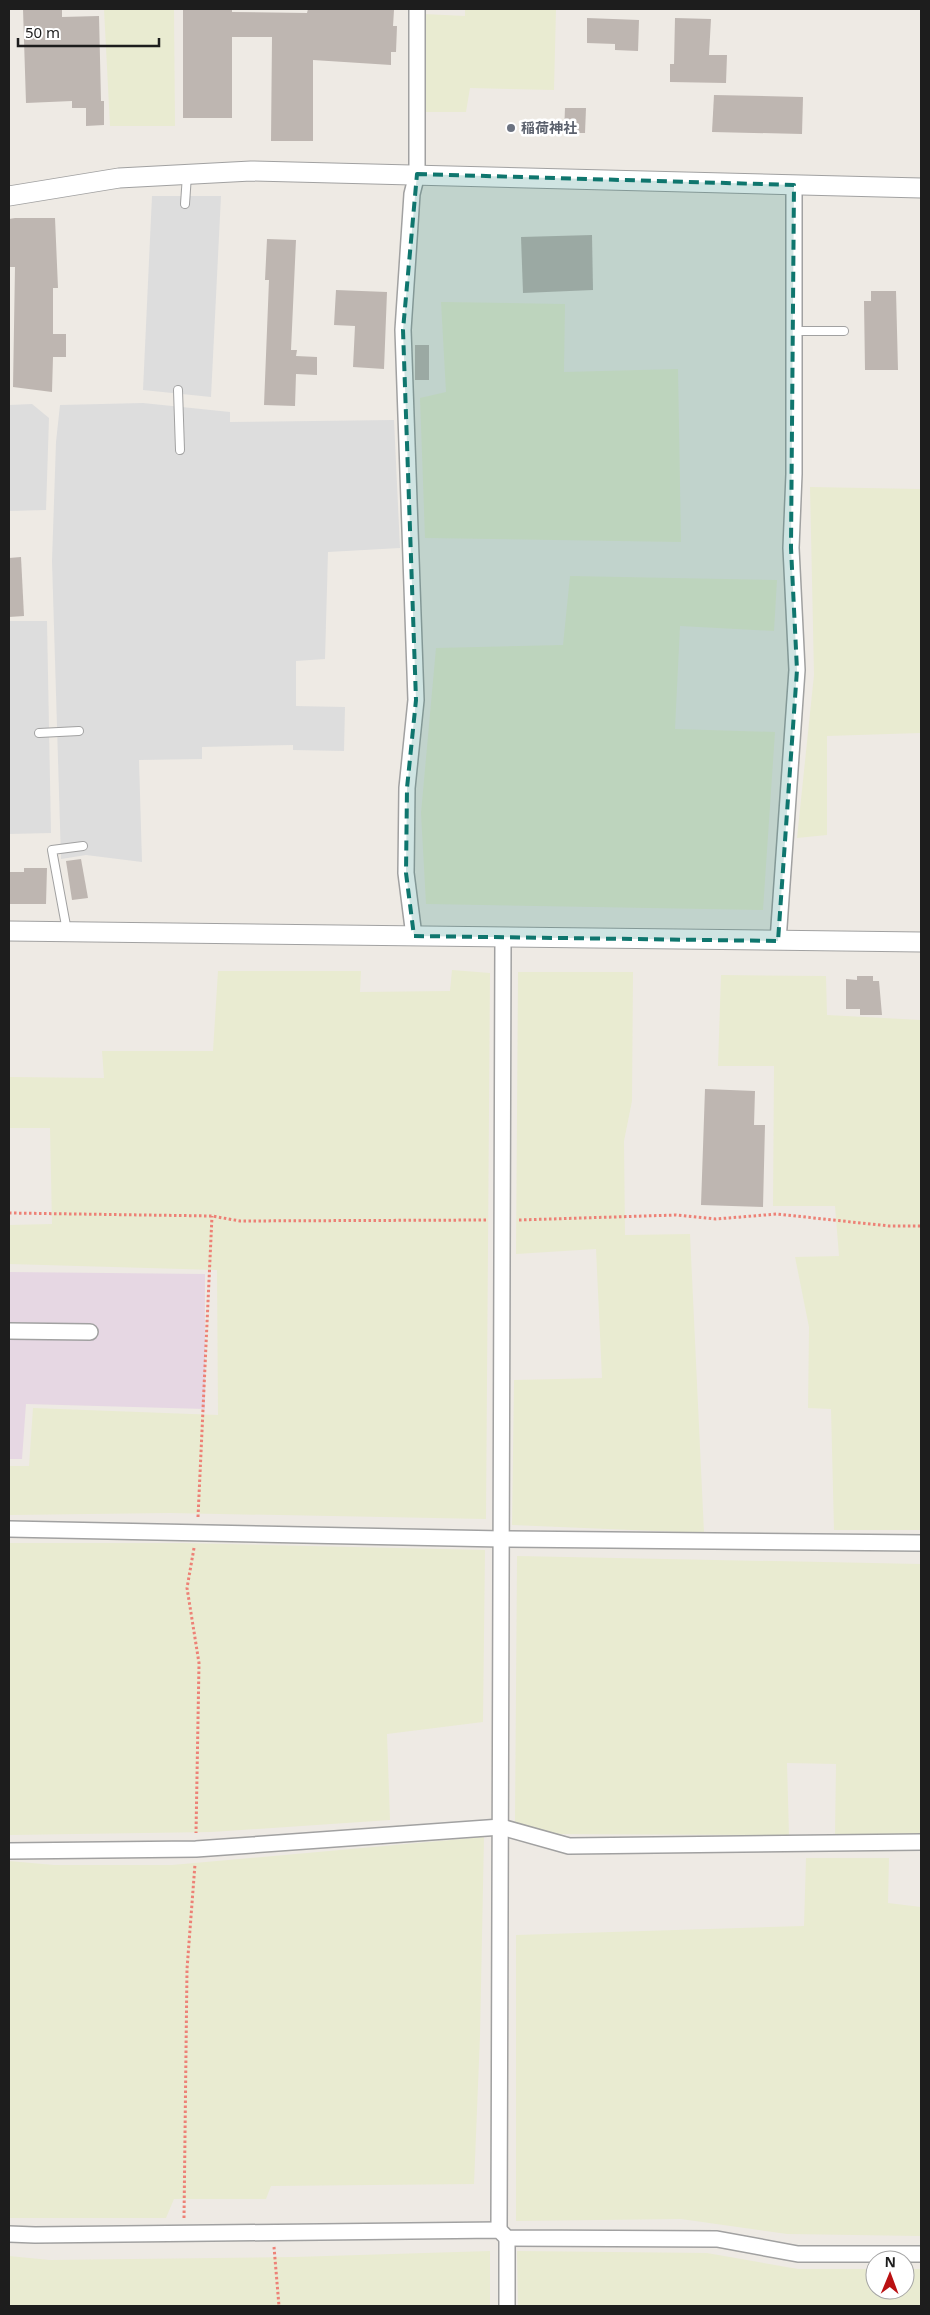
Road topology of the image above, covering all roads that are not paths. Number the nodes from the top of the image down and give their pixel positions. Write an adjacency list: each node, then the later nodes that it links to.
1 (417, 9): 3 (street)
2 (187, 173): 3 (street); 6 (street); 7 (lane)
3 (417, 174): 4 (street); 17 (street)
4 (794, 185): 5 (street); 8 (street)
5 (921, 188)
6 (9, 196)
7 (185, 204)
8 (794, 330): 9 (lane); 19 (street)
9 (844, 331)
10 (178, 390): 11 (lane)
11 (180, 450)
12 (79, 730): 13 (lane)
13 (39, 733)
14 (83, 846): 16 (lane)
15 (9, 931): 16 (street)
16 (67, 932): 17 (street)
17 (414, 936): 18 (street)
18 (503, 938): 19 (street); 24 (street)
19 (778, 941): 20 (street)
20 (921, 942)
21 (9, 1331): 22 (street)
22 (90, 1332)
23 (9, 1530): 24 (street)
24 (502, 1540): 25 (street); 26 (street)
25 (921, 1543)
26 (501, 1826): 27 (street); 28 (street); 30 (street)
27 (921, 1842)
28 (9, 1851)
29 (9, 2234): 30 (street)
30 (503, 2234): 31 (street); 32 (street)
31 (921, 2254)
32 (507, 2306)

